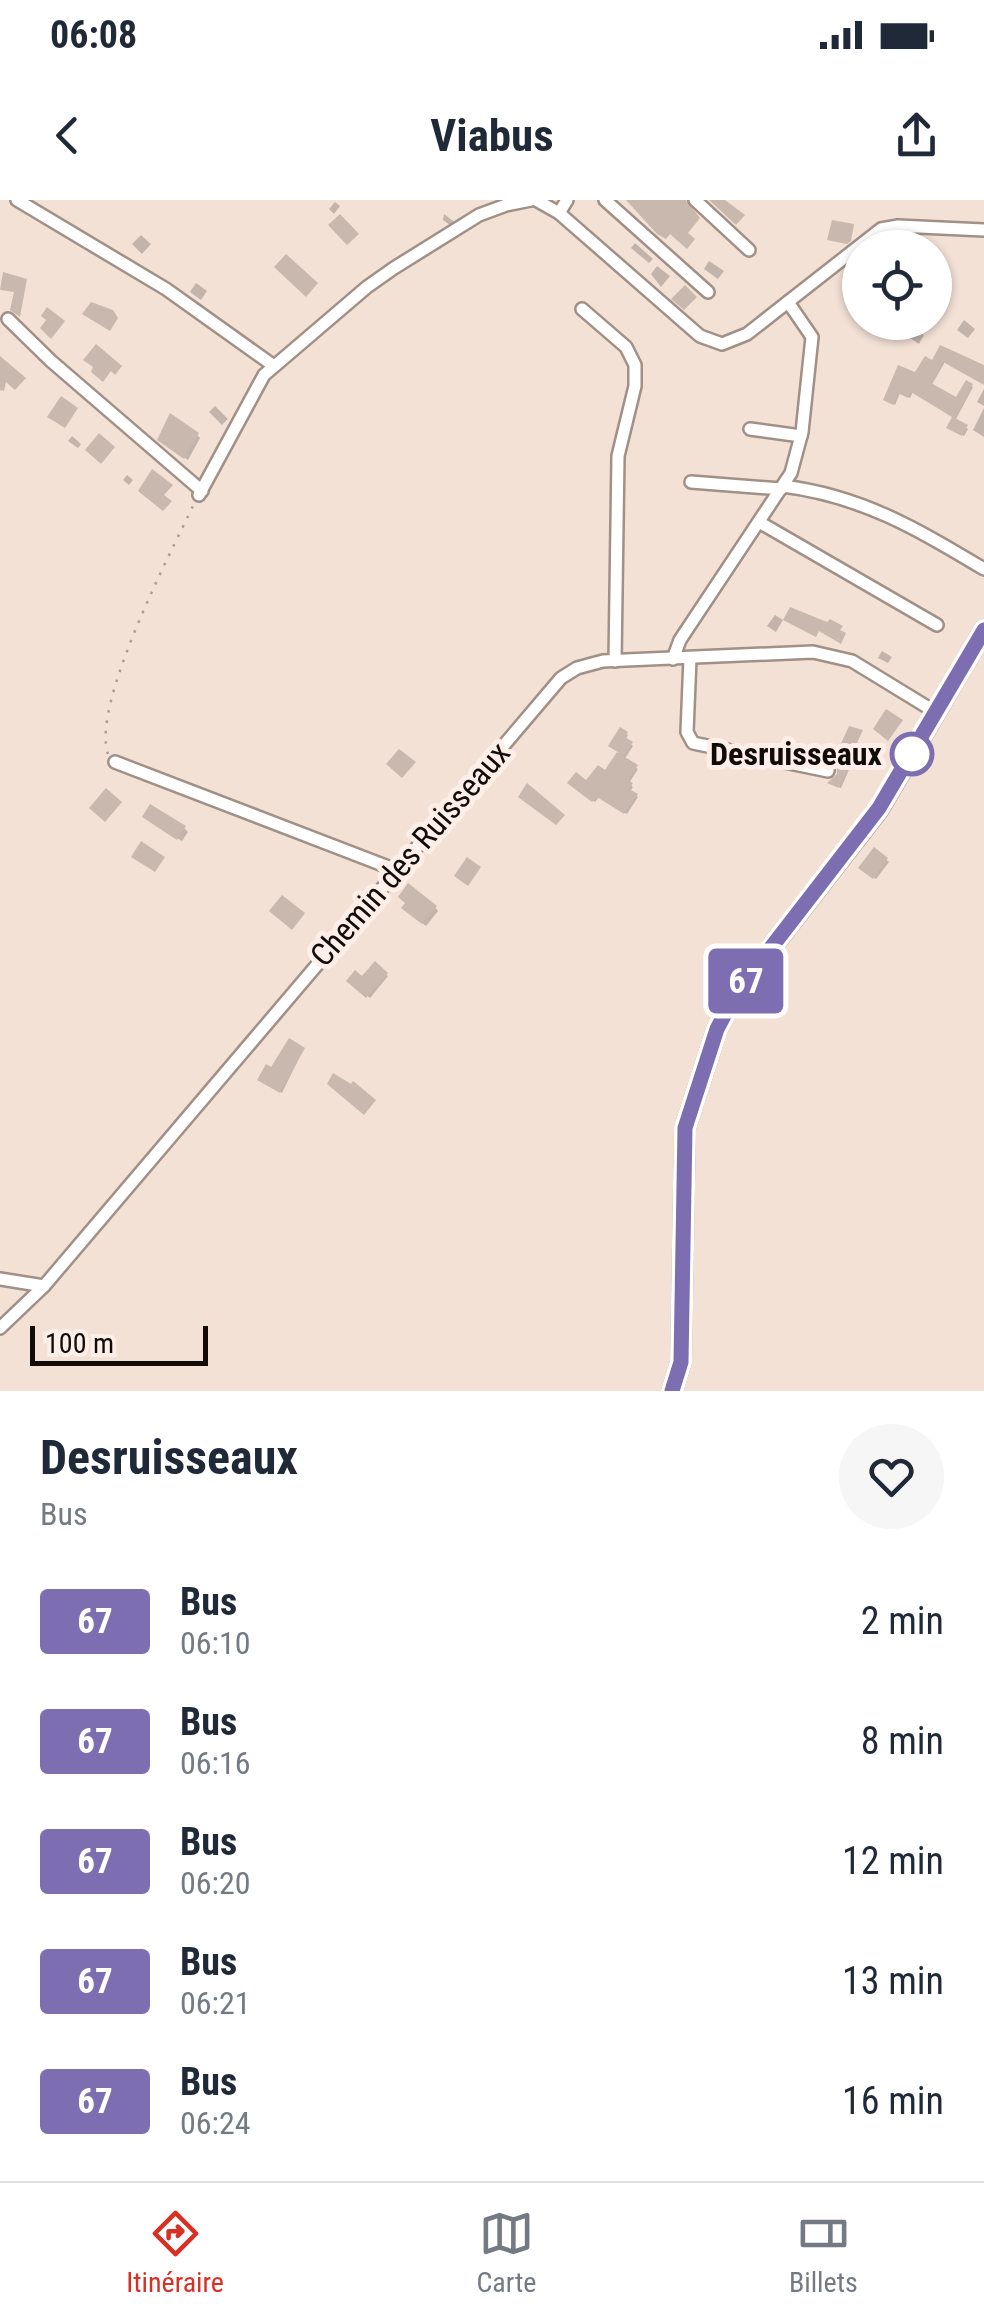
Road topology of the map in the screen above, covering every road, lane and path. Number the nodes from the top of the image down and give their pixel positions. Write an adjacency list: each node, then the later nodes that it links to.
1 (17, 200): 13 (street)
2 (533, 200): 6 (street); 13 (street)
3 (567, 200): 6 (street)
4 (605, 200): 9 (street)
5 (695, 200): 8 (street)
6 (559, 213): 10 (street)
7 (983, 228): 10 (street)
8 (749, 250)
9 (708, 292)
10 (788, 302): 15 (street)
11 (582, 309): 25 (street)
12 (8, 318): 18 (street)
13 (274, 366): 18 (street)
14 (750, 429): 15 (street)
15 (801, 436): 17 (street)
16 (691, 482): 17 (street)
17 (782, 487): 19 (street); 20 (street)
18 (200, 493): 27 (path)
19 (759, 522): 21 (street); 23 (street)
20 (984, 569)
21 (936, 625)
22 (984, 630): 26 (main road)
23 (673, 658): 24 (street, Chemin des Ruisseaux); 25 (street, Chemin des Ruisseaux)
24 (690, 658): 26 (street, Chemin des Ruisseaux); 28 (street)
25 (615, 661): 29 (street, Chemin des Ruisseaux)
26 (937, 713): 33 (main road)
27 (115, 762): 29 (street)
28 (828, 771)
29 (396, 870): 31 (street, Chemin des Ruisseaux)
30 (0, 1279): 31 (street)
31 (44, 1286): 32 (street, Chemin des Ruisseaux)
32 (0, 1328)
33 (672, 1391)

